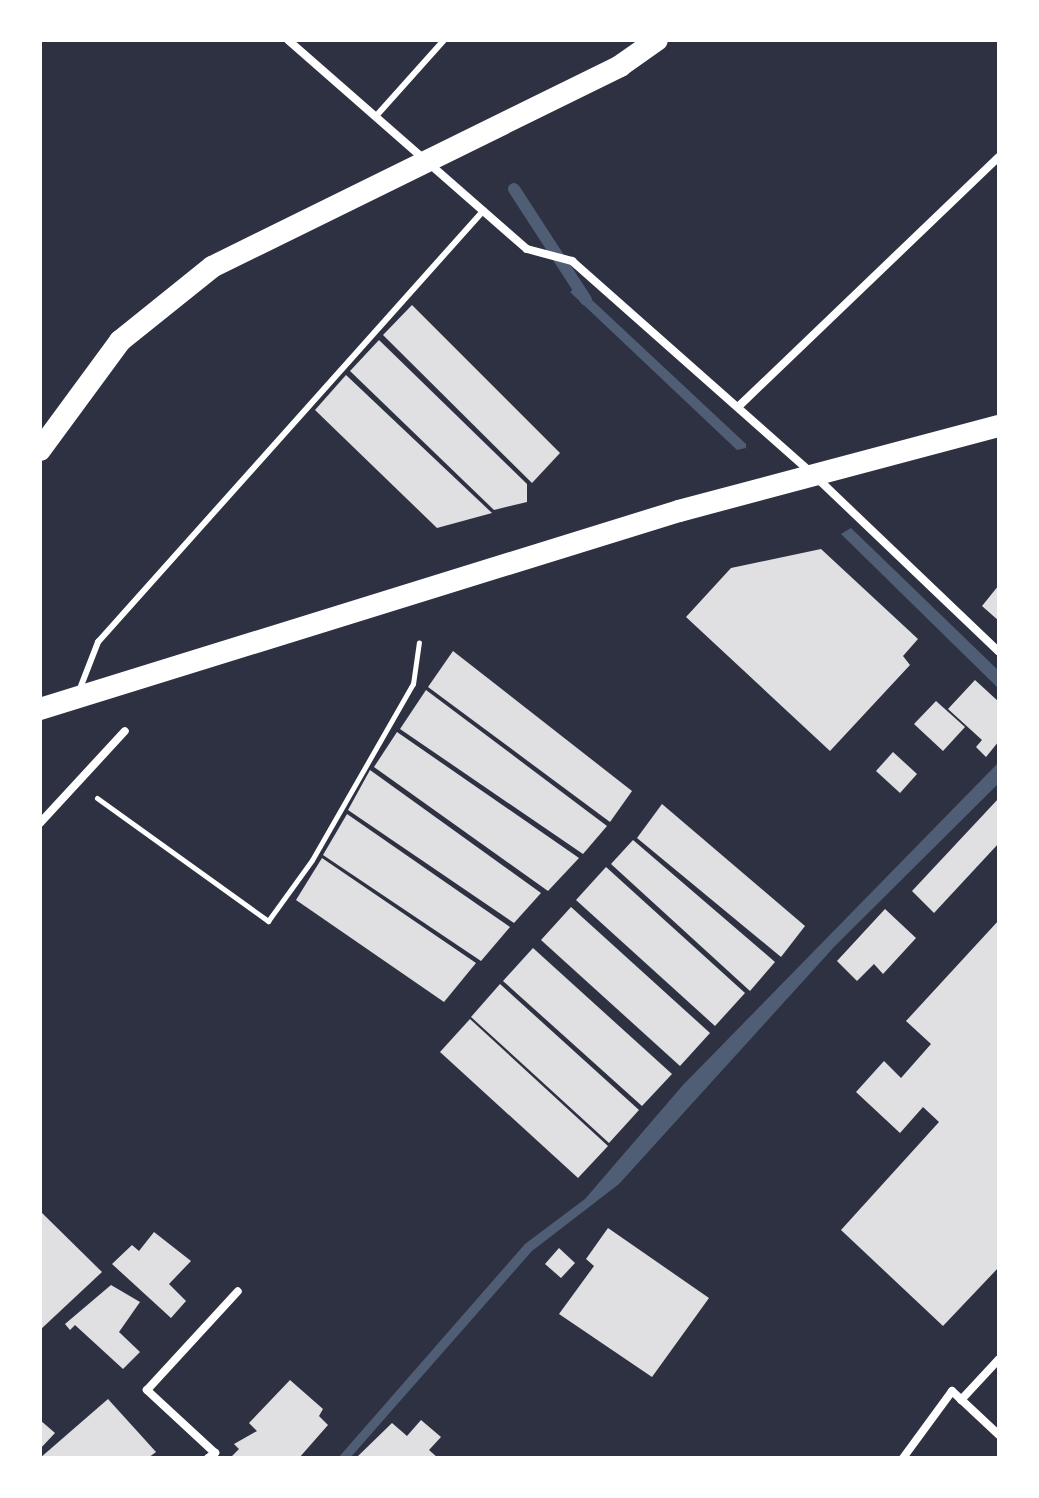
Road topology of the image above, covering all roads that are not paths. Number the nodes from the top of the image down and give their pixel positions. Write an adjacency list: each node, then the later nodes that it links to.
1 (288, 40): 4 (street)
2 (444, 40): 4 (lane)
3 (657, 40): 5 (highway)
4 (377, 115): 5 (street)
5 (426, 157): 7 (street); 10 (highway)
6 (999, 157): 8 (street)
7 (484, 210): 8 (street); 13 (lane)
8 (738, 407): 11 (street)
9 (999, 426): 11 (highway)
10 (40, 450)
11 (818, 479): 12 (street); 13 (highway)
12 (999, 652)
13 (76, 698): 14 (highway)
14 (40, 709)
15 (125, 731): 16 (street)
16 (40, 823)
17 (238, 1291): 21 (street)
18 (999, 1359): 19 (street)
19 (961, 1400): 20 (street); 22 (street)
20 (999, 1435)
21 (208, 1458)
22 (903, 1458)

